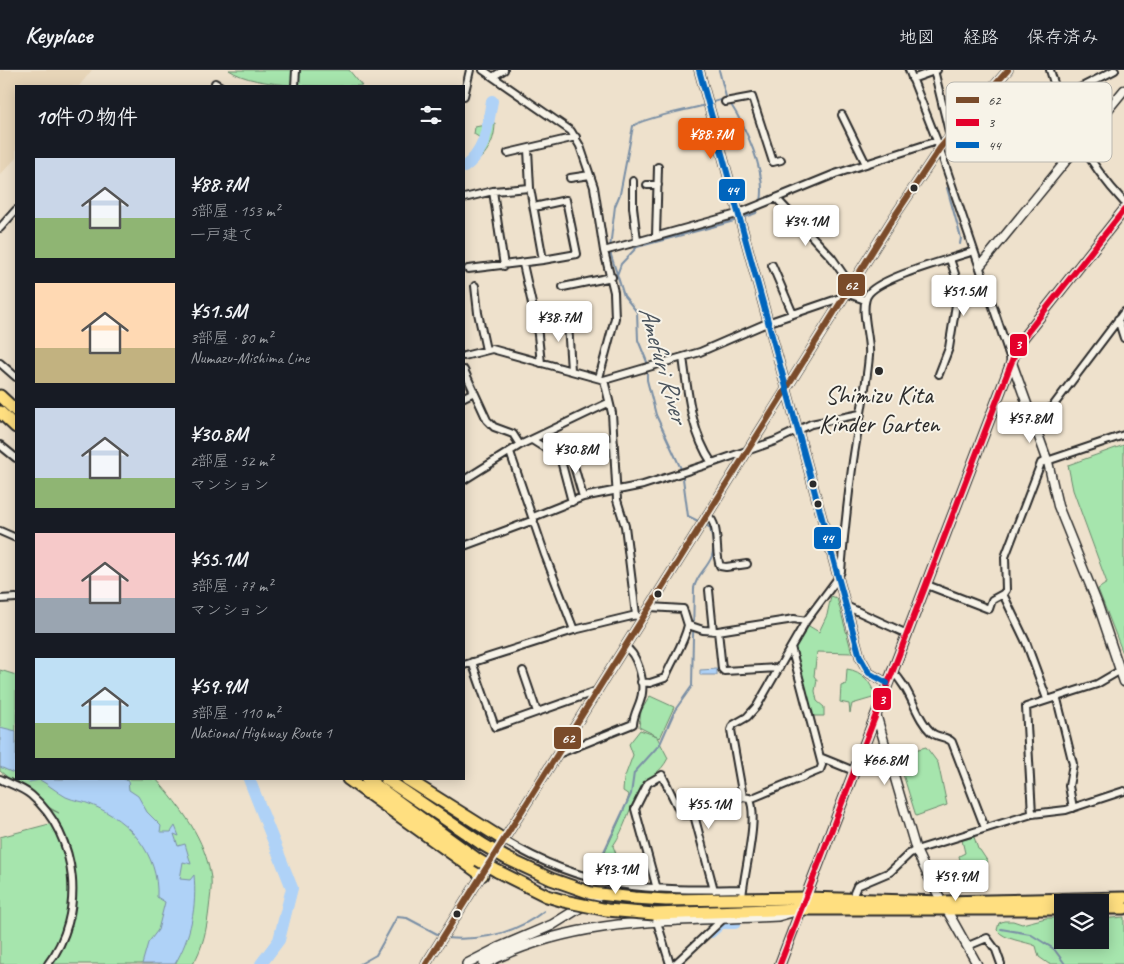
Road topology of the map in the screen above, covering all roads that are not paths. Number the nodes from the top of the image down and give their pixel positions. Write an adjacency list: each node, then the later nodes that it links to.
1 (296, 70): 14 (street)
2 (470, 70): 16 (street)
3 (483, 70): 10 (street)
4 (504, 70): 10 (street)
5 (698, 70): 44 (street)
6 (908, 70): 11 (street)
7 (935, 70): 11 (street); 19 (street)
8 (1008, 70): 12 (street)
9 (1114, 70): 13 (street)
10 (494, 76): 21 (street)
11 (912, 79): 23 (street)
12 (998, 82)
13 (1090, 82)
14 (295, 85)
15 (1124, 90): 18 (street)
16 (465, 92)
17 (725, 102): 26 (street)
18 (1112, 104)
19 (946, 108)
20 (842, 115): 29 (street)
21 (576, 137): 24 (street); 31 (street)
22 (946, 139): 23 (street)
23 (939, 145): 29 (street); 49 (street); 58 (street)
24 (528, 149): 25 (street); 36 (street)
25 (508, 153)
26 (781, 160)
27 (1064, 162): 55 (street)
28 (1093, 162): 40 (street)
29 (866, 164): 39 (street)
30 (658, 167): 35 (street)
31 (590, 175): 32 (street); 48 (street)
32 (570, 178)
33 (633, 182): 47 (street)
34 (647, 185): 35 (street)
35 (658, 185): 46 (street)
36 (530, 188): 37 (street); 41 (street)
37 (493, 191): 38 (street); 54 (street)
38 (465, 198)
39 (777, 200): 44 (street); 58 (street)
40 (1124, 202)
41 (534, 207): 51 (street); 51 (street)
42 (1124, 210): 72 (main road)
43 (15, 211): 45 (street)
44 (737, 214): 46 (street); 66 (street)
45 (0, 228)
46 (656, 236): 47 (street)
47 (637, 240): 48 (street)
48 (604, 251): 57 (street)
49 (974, 251): 50 (street); 55 (street)
50 (950, 259): 62 (street); 77 (street)
51 (543, 260): 52 (street)
52 (522, 264): 54 (street); 67 (street)
53 (772, 265): 64 (street)
54 (504, 266): 56 (street)
55 (980, 266): 72 (street)
56 (468, 269)
57 (612, 276): 60 (street); 79 (street)
58 (850, 284): 61 (street)
59 (475, 286): 69 (street)
60 (563, 287)
61 (845, 295): 62 (street); 64 (street); 80 (street)
62 (865, 300): 87 (street)
63 (1124, 312): 65 (street)
64 (793, 314): 66 (street)
65 (1118, 319): 68 (street); 88 (street)
66 (767, 323): 71 (street); 80 (street)
67 (537, 327): 74 (street); 75 (street)
68 (1124, 338)
69 (486, 350): 70 (street); 74 (street)
70 (465, 356)
71 (683, 357): 79 (street); 102 (street)
72 (1011, 360): 88 (street); 114 (main road)
73 (0, 363): 78 (street)
74 (540, 363): 75 (street)
75 (571, 370): 79 (street)
76 (465, 372): 81 (street)
77 (938, 374)
78 (15, 376)
79 (602, 379): 84 (street)
80 (786, 391): 90 (street); 96 (street)
81 (474, 392): 83 (street); 95 (street)
82 (0, 396): 85 (highway)
83 (465, 396)
84 (608, 403): 92 (street); 93 (street)
85 (15, 410)
86 (0, 412): 89 (highway)
87 (860, 414): 90 (street); 113 (street)
88 (1034, 420): 101 (street)
89 (15, 426)
90 (798, 431): 96 (street); 113 (street)
91 (1124, 435): 101 (street)
92 (532, 440): 95 (street); 99 (street)
93 (614, 443): 98 (street); 104 (street)
94 (0, 445): 100 (street)
95 (520, 445): 97 (street)
96 (748, 450): 102 (street); 107 (street)
97 (510, 452): 103 (street); 108 (street)
98 (570, 452): 99 (street); 105 (street)
99 (558, 453): 106 (street)
100 (15, 457)
101 (1048, 462): 116 (street); 132 (street)
102 (712, 463): 104 (street)
103 (465, 479)
104 (616, 489): 105 (street); 121 (street)
105 (583, 497): 106 (street)
106 (572, 502): 108 (street)
107 (707, 516): 112 (street); 120 (street)
108 (534, 519): 111 (street); 124 (street)
109 (0, 531): 110 (street)
110 (15, 538)
111 (465, 546)
112 (747, 564)
113 (838, 578): 119 (street); 122 (street)
114 (927, 585): 116 (street); 126 (main road)
115 (709, 590): 125 (street)
116 (1003, 594): 139 (street)
117 (15, 598): 118 (street)
118 (0, 599)
119 (846, 606): 126 (street); 137 (street)
120 (650, 607): 121 (street); 123 (street)
121 (639, 617): 124 (street); 127 (street)
122 (806, 621): 125 (street); 128 (street)
123 (688, 625): 125 (street); 135 (street)
124 (574, 630): 129 (street)
125 (715, 631): 131 (street)
126 (907, 634): 134 (main road)
127 (625, 647): 135 (street); 138 (street)
128 (791, 647): 131 (street); 144 (street)
129 (472, 662): 130 (street); 141 (street)
130 (465, 665)
131 (778, 668): 152 (street)
132 (1121, 670): 136 (street); 140 (street)
133 (523, 671): 141 (street)
134 (892, 671): 137 (main road); 156 (street)
135 (641, 682): 143 (street)
136 (1124, 682)
137 (887, 683): 142 (main road)
138 (597, 691): 141 (street); 143 (street)
139 (1047, 699): 140 (street); 154 (street)
140 (1057, 699): 153 (street)
141 (537, 712)
142 (876, 714): 145 (main road); 158 (street)
143 (558, 754): 157 (street)
144 (822, 758): 145 (street); 152 (street)
145 (854, 771): 164 (main road)
146 (0, 779): 175 (street)
147 (349, 780): 159 (highway)
148 (368, 780): 172 (highway, bridge)
149 (387, 780): 162 (highway, bridge)
150 (409, 780): 157 (highway)
151 (1124, 791): 153 (street)
152 (747, 798): 155 (street); 163 (street)
153 (1073, 808): 154 (street)
154 (1032, 814): 156 (street)
155 (694, 815): 160 (street); 161 (street)
156 (985, 828): 158 (street)
157 (504, 840): 159 (street); 160 (street)
158 (916, 850): 166 (street); 167 (street)
159 (482, 875): 176 (street)
160 (658, 889): 161 (street)
161 (714, 890): 163 (street)
162 (602, 894): 163 (highway); 177 (main road)
163 (742, 894): 164 (highway)
164 (806, 898): 166 (highway); 170 (main road)
165 (1124, 898): 167 (highway)
166 (851, 900): 167 (highway)
167 (945, 906): 170 (highway); 171 (highway); 174 (street)
168 (1109, 908): 169 (highway)
169 (1124, 908)
170 (802, 909): 172 (highway); 173 (main road); 181 (main road)
171 (1054, 909)
172 (655, 918): 173 (main road); 178 (main road); 179 (street)
173 (723, 919): 180 (street)
174 (968, 946): 182 (street); 183 (street)
175 (48, 964)
176 (426, 964)
177 (467, 964)
178 (484, 964)
179 (670, 964)
180 (675, 964)
181 (780, 964)
182 (977, 964)
183 (1001, 964)

